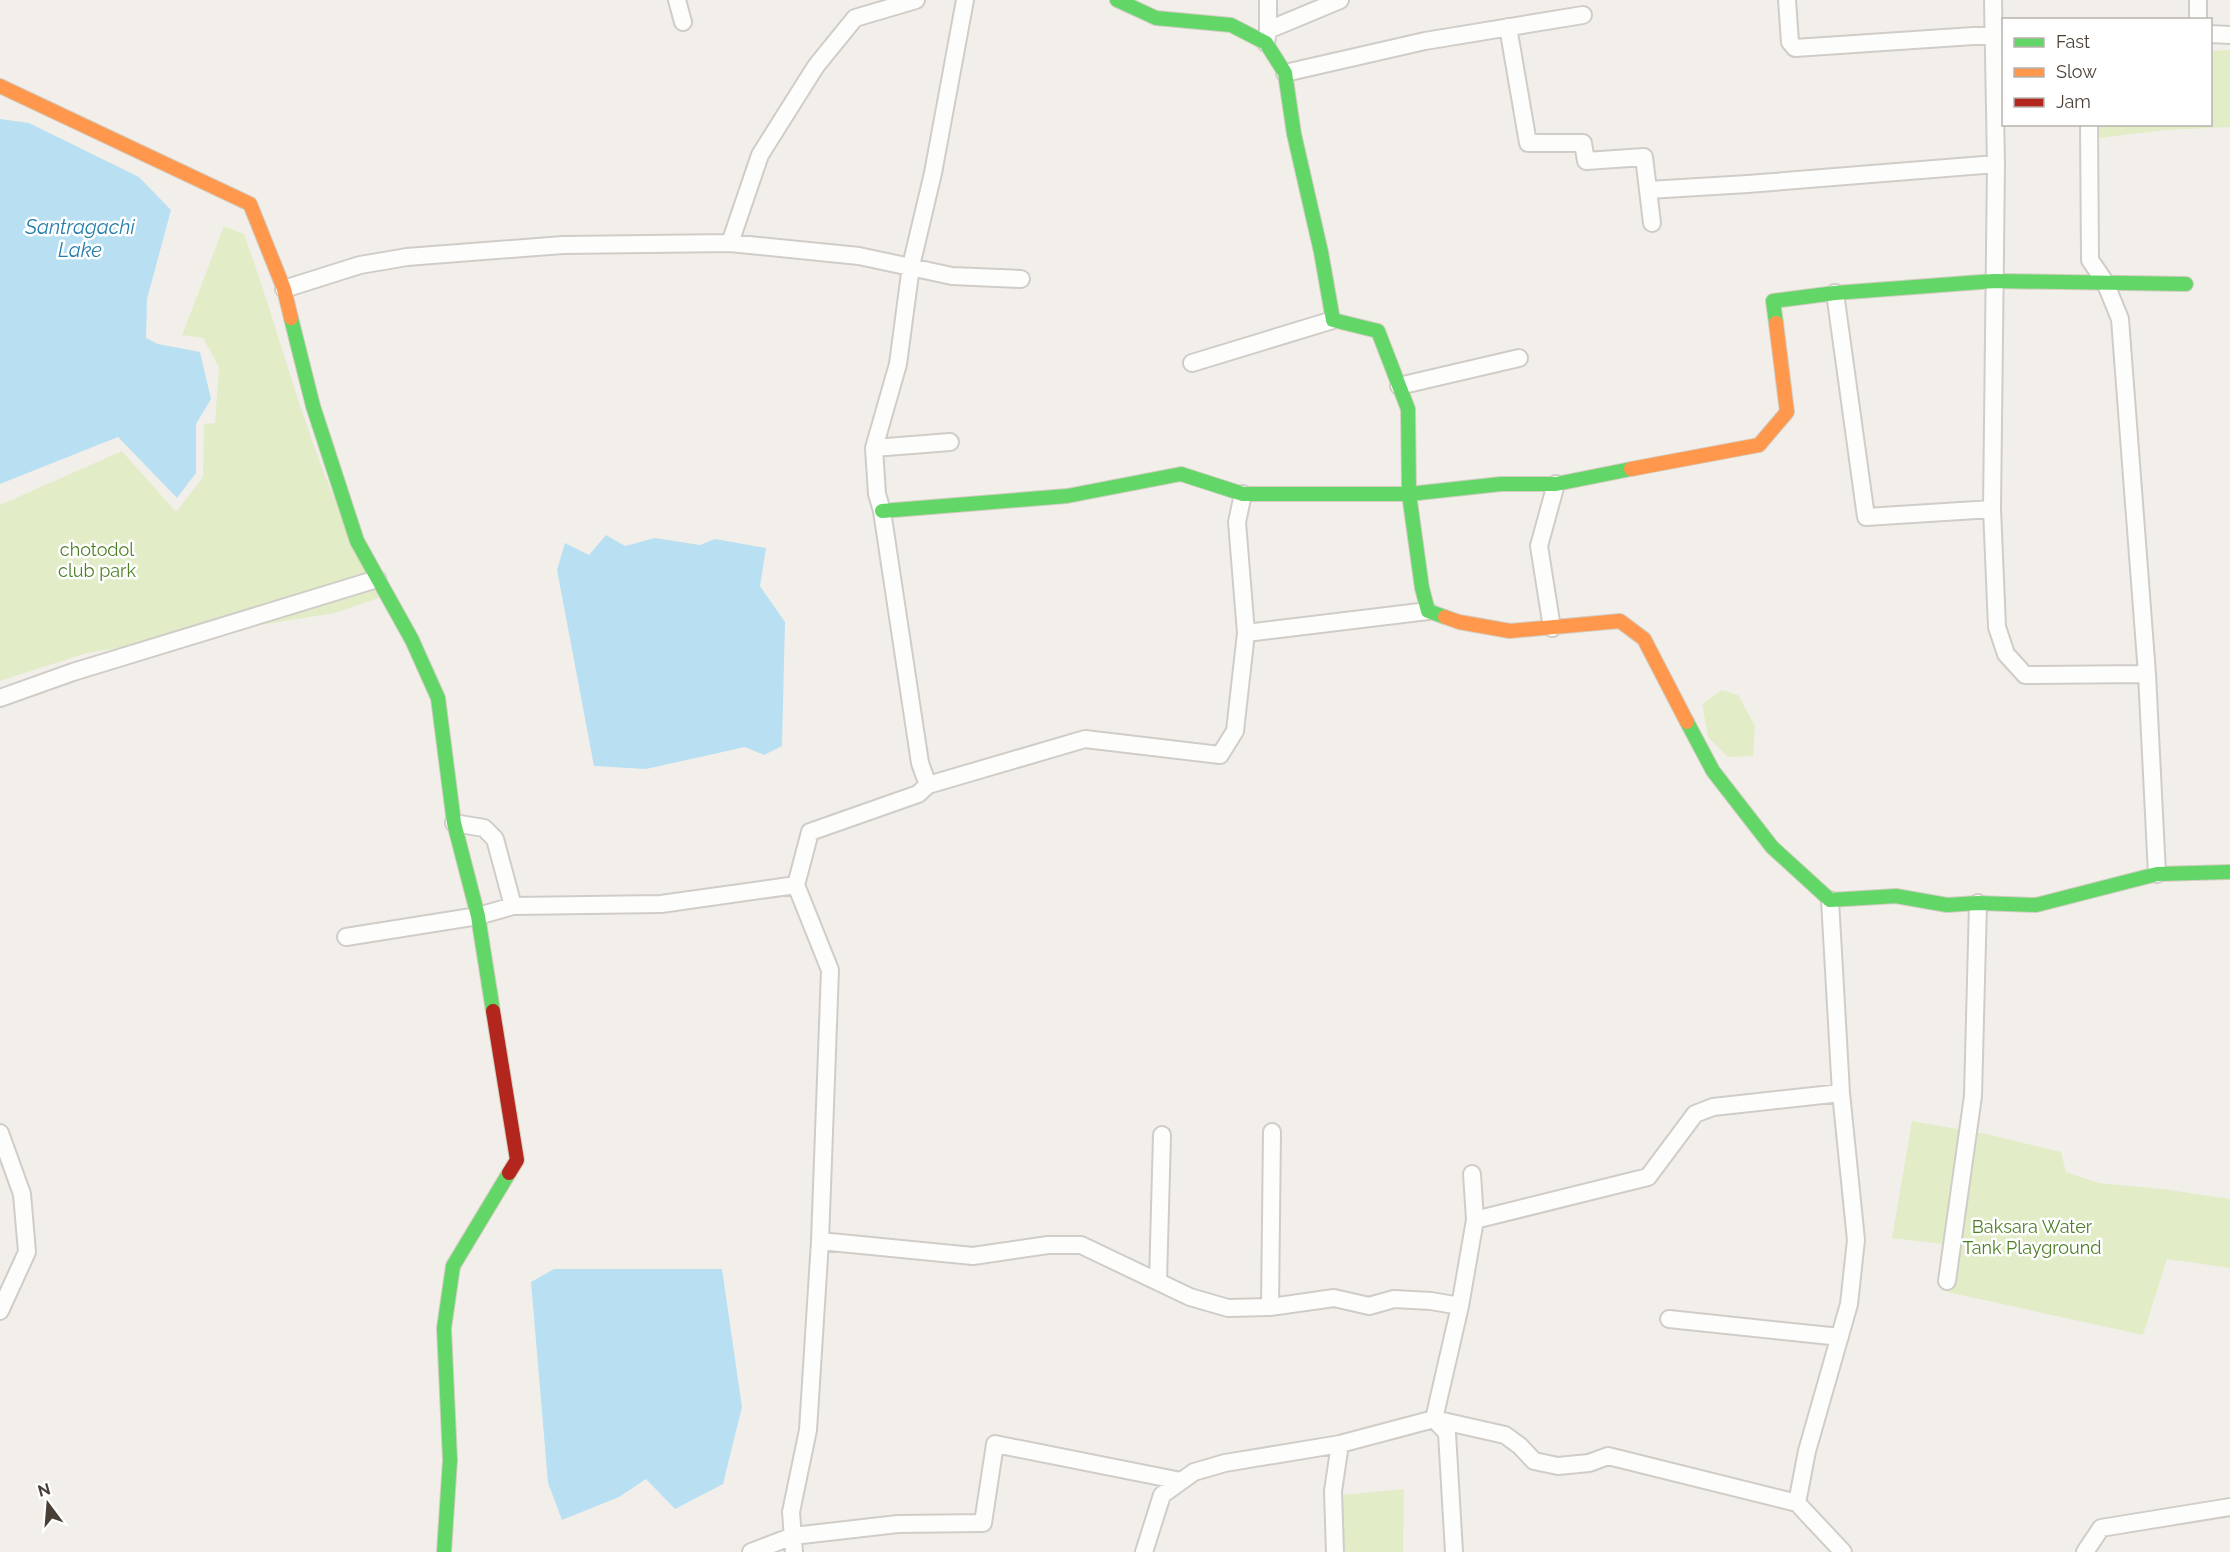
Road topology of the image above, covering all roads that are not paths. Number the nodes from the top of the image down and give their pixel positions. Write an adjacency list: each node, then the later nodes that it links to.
1 (677, 0): 12 (street)
2 (916, 0): 24 (street)
3 (965, 0): 25 (street)
4 (1117, 0): 17 (street)
5 (1268, 0): 17 (street)
6 (1340, 0): 17 (street)
7 (1787, 0): 14 (street)
8 (1993, 0): 14 (street)
9 (2198, 0): 11 (street)
10 (1583, 15): 13 (street)
11 (2198, 18)
12 (683, 22)
13 (1508, 27): 18 (street); 22 (street)
14 (1999, 34): 21 (street)
15 (2212, 34): 16 (street)
16 (2230, 34)
17 (1267, 37): 18 (street)
18 (1285, 73): 32 (street)
19 (0, 86): 30 (street)
20 (2089, 126): 28 (street)
21 (1996, 164): 22 (street); 27 (street)
22 (1648, 190): 23 (street)
23 (1652, 223)
24 (730, 243): 25 (street); 30 (street)
25 (911, 266): 26 (street); 37 (street)
26 (1021, 279)
27 (1994, 281): 28 (street); 31 (street); 41 (street)
28 (2104, 282): 29 (street); 47 (street)
29 (2186, 284)
30 (284, 289): 43 (street)
31 (1835, 293): 38 (street); 41 (street)
32 (1333, 320): 34 (street); 35 (street)
33 (1519, 358): 35 (street)
34 (1192, 363)
35 (1399, 386): 40 (street)
36 (950, 442): 37 (street)
37 (874, 448): 42 (street)
38 (1556, 484): 40 (street); 45 (street)
39 (1243, 494): 40 (street); 42 (street); 46 (street)
40 (1410, 494): 44 (street)
41 (1992, 509): 47 (street)
42 (882, 510): 49 (street)
43 (377, 579): 48 (street); 50 (street)
44 (1428, 611): 45 (street); 46 (street)
45 (1552, 628): 54 (street)
46 (1246, 633): 49 (street)
47 (2147, 674): 52 (street)
48 (0, 698)
49 (928, 785): 53 (street)
50 (454, 823): 56 (street); 57 (street)
51 (2230, 872): 52 (street)
52 (2157, 874): 55 (street)
53 (796, 885): 56 (street); 65 (street)
54 (1830, 900): 55 (street); 59 (street)
55 (1978, 903): 66 (street)
56 (513, 906): 57 (street)
57 (478, 916): 58 (street); 79 (street)
58 (346, 937)
59 (1841, 1093): 64 (street); 72 (street)
60 (1272, 1132): 68 (street)
61 (0, 1133): 70 (street)
62 (1162, 1135): 67 (street)
63 (1472, 1174): 64 (street)
64 (1475, 1220): 69 (street)
65 (820, 1241): 67 (street); 78 (street)
66 (1947, 1281)
67 (1158, 1282): 68 (street)
68 (1270, 1306): 69 (street)
69 (1460, 1306): 73 (street)
70 (0, 1311)
71 (1669, 1319): 72 (street)
72 (1840, 1337): 76 (street)
73 (1434, 1419): 74 (street); 76 (street); 83 (street)
74 (1340, 1444): 75 (street); 82 (street)
75 (1181, 1481): 78 (street); 81 (street)
76 (1797, 1503): 84 (street)
77 (2230, 1508): 85 (street)
78 (793, 1544): 80 (street)
79 (444, 1552)
80 (751, 1552)
81 (1143, 1552)
82 (1335, 1552)
83 (1454, 1552)
84 (1843, 1552)
85 (2085, 1552)

